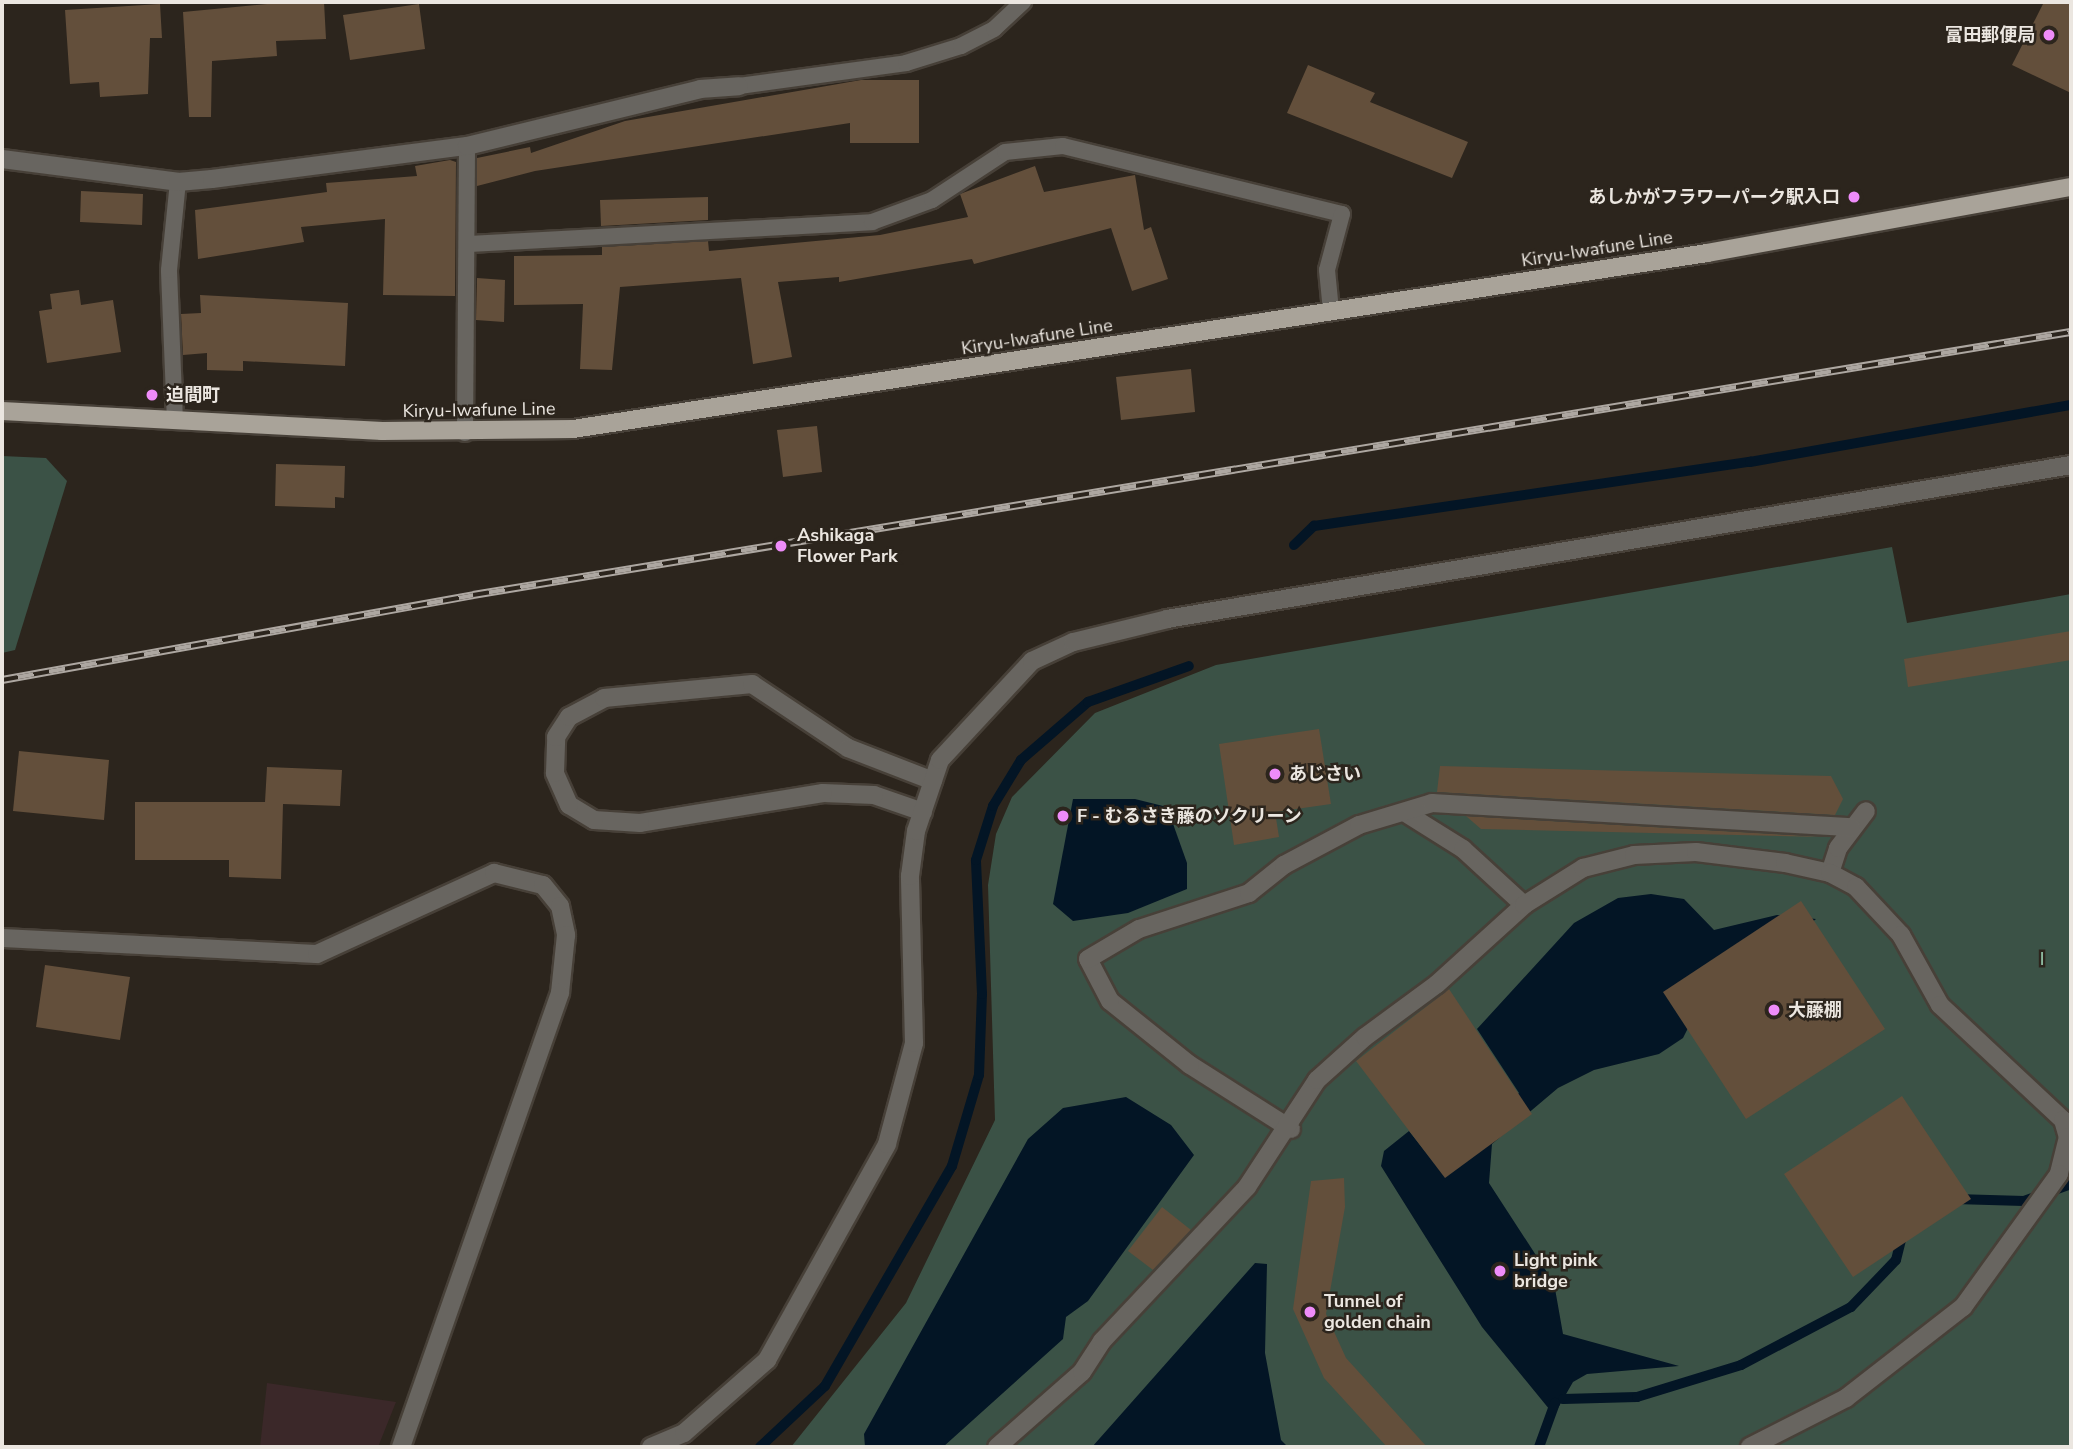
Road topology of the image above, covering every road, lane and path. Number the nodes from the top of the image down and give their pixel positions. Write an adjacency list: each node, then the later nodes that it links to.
1 (1023, 2): 2 (lane)
2 (739, 86): 3 (street)
3 (467, 146): 5 (street); 7 (lane)
4 (2, 159): 5 (street)
5 (178, 181): 10 (lane)
6 (2071, 187): 8 (main road, Kiryu-Iwafune Line)
7 (468, 244): 8 (lane); 11 (lane)
8 (1331, 311): 11 (main road, Kiryu-Iwafune Line)
9 (2, 411): 10 (main road, Kiryu-Iwafune Line)
10 (175, 421): 11 (main road, Kiryu-Iwafune Line)
11 (465, 433)
12 (2071, 465): 13 (street)
13 (933, 781): 15 (street); 15 (street)
14 (1866, 811): 17 (street)
15 (923, 812): 23 (street)
16 (1404, 812): 17 (street); 19 (street); 21 (street)
17 (1850, 827): 18 (street)
18 (1830, 873): 19 (street); 25 (street)
19 (1524, 905): 21 (street)
20 (2, 938): 22 (street)
21 (1291, 1129): 24 (street)
22 (401, 1447)
23 (651, 1447)
24 (997, 1447)
25 (1750, 1447)

